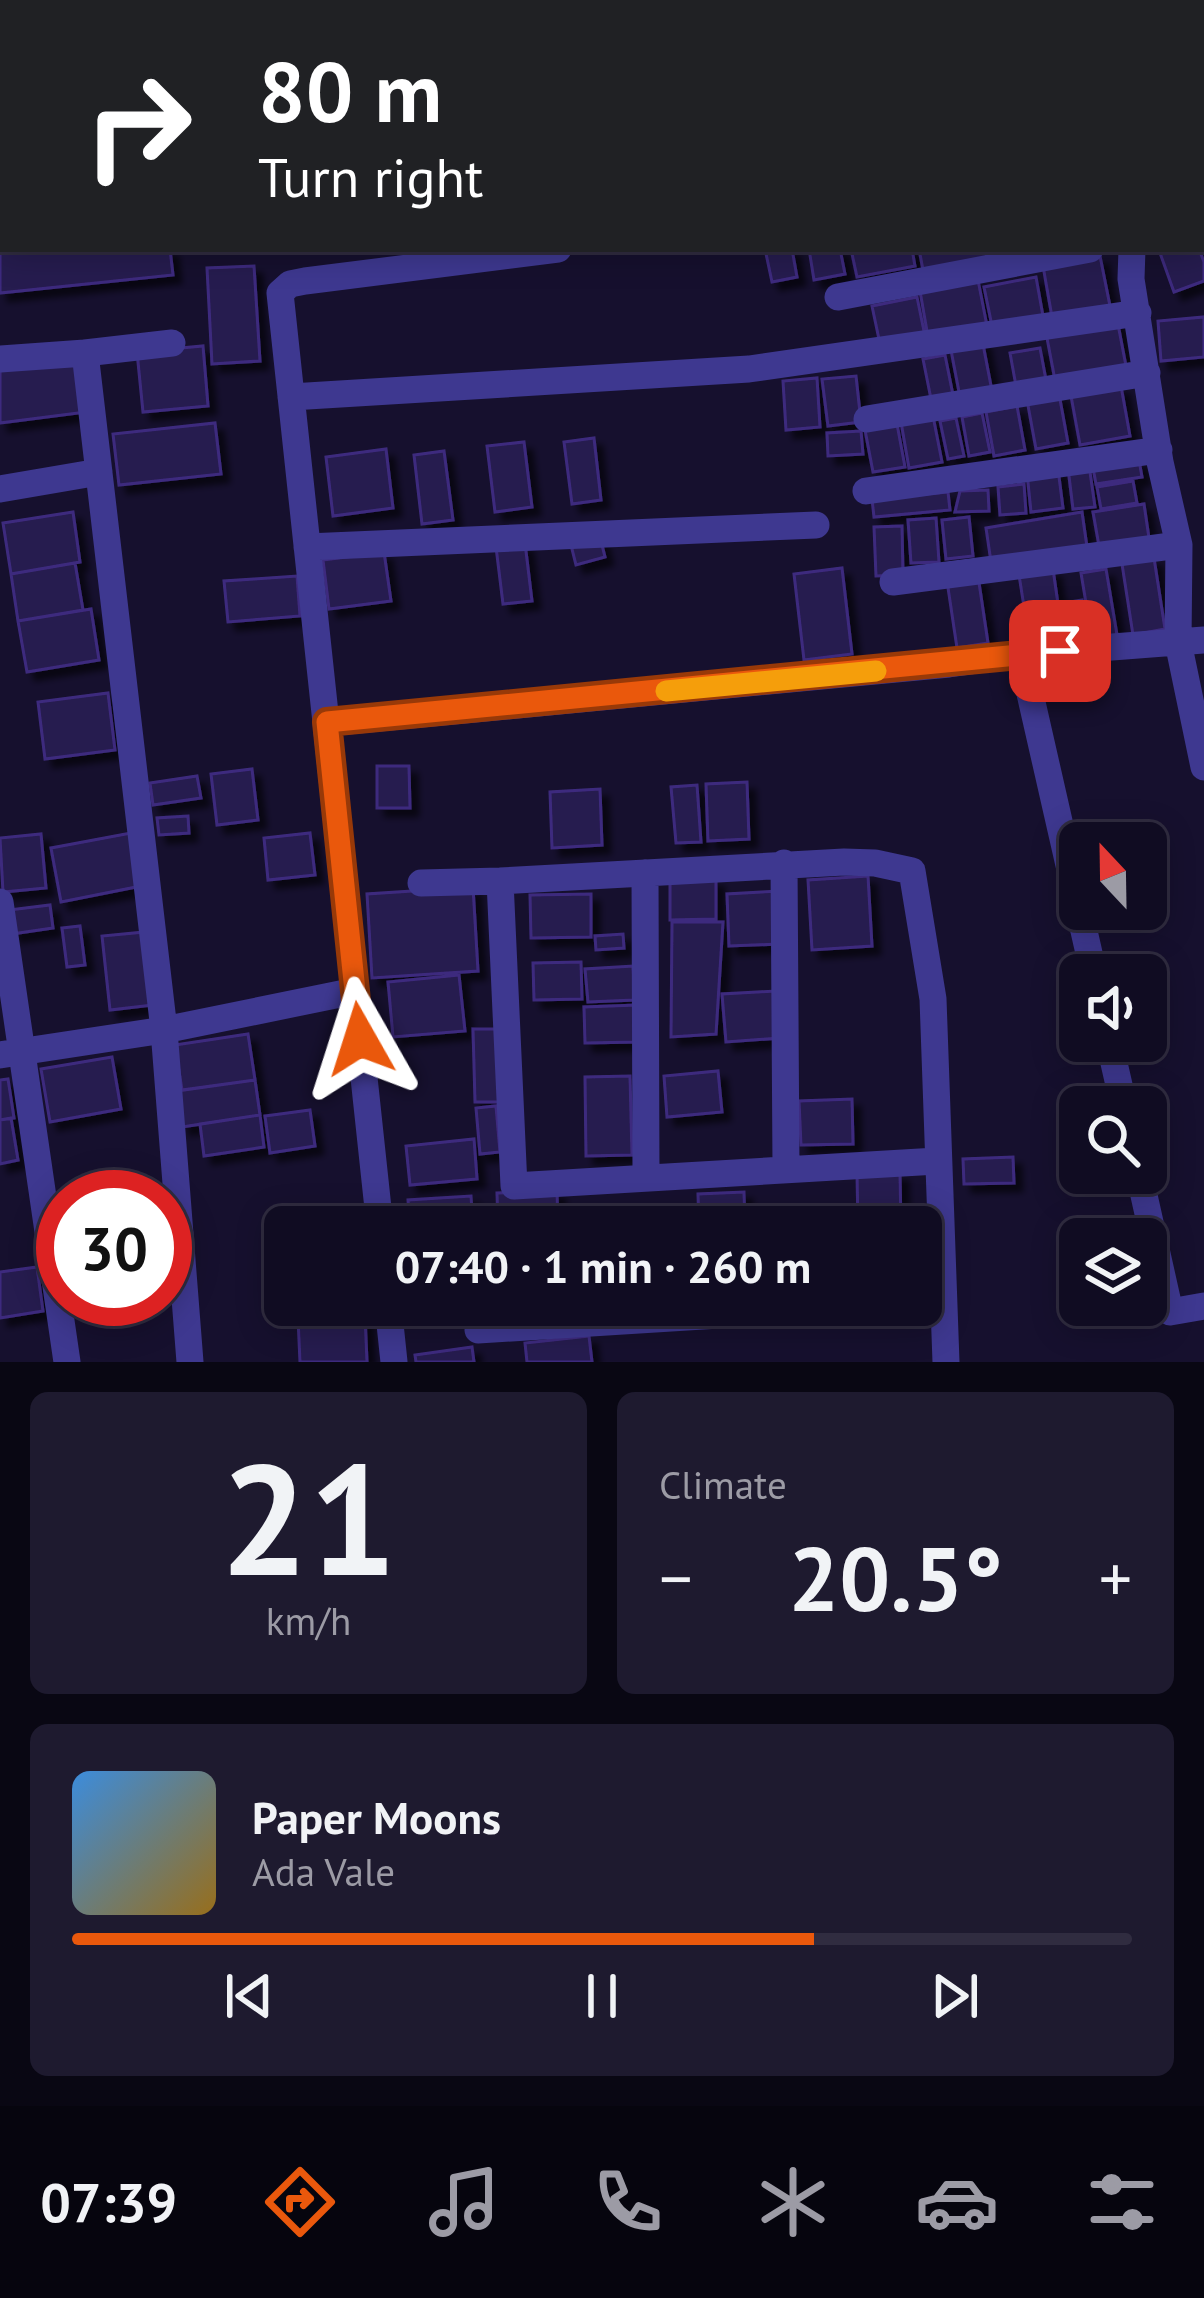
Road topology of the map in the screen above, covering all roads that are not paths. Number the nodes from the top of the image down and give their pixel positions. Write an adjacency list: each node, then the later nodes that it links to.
1 (535, 252): 10 (street)
2 (1074, 252): 4 (street)
3 (1132, 252): 5 (street)
4 (838, 297)
5 (1138, 314): 9 (street); 10 (street)
6 (172, 343): 7 (street)
7 (85, 353): 8 (street); 13 (street)
8 (0, 358)
9 (1147, 374): 11 (street); 12 (street)
10 (291, 397): 18 (street)
11 (867, 419)
12 (1159, 450): 15 (street); 17 (street)
13 (98, 472): 14 (street); 31 (street)
14 (0, 488)
15 (866, 491)
16 (816, 525): 18 (street)
17 (1179, 545): 19 (street); 20 (street)
18 (307, 547): 22 (street)
19 (893, 582)
20 (1191, 641): 21 (street); 23 (street)
21 (1021, 654): 22 (street); 29 (street)
22 (327, 722): 30 (street)
23 (1204, 767)
24 (784, 863): 25 (street); 33 (street); 34 (street)
25 (645, 873): 26 (street); 35 (street)
26 (500, 881): 27 (street); 35 (street)
27 (421, 883)
28 (0, 902): 32 (street)
29 (1089, 954)
30 (355, 992): 31 (street); 37 (street)
31 (164, 1030): 32 (street); 45 (street)
32 (11, 1053): 44 (street)
33 (937, 1161): 34 (street); 38 (street)
34 (787, 1168): 35 (street)
35 (646, 1177)
36 (1144, 1194): 39 (street)
37 (378, 1206)
38 (936, 1206)
39 (1204, 1306)
40 (390, 1326): 46 (street)
41 (543, 1326): 43 (street)
42 (938, 1326): 47 (street)
43 (478, 1330)
44 (67, 1362)
45 (190, 1362)
46 (394, 1362)
47 (946, 1362)

